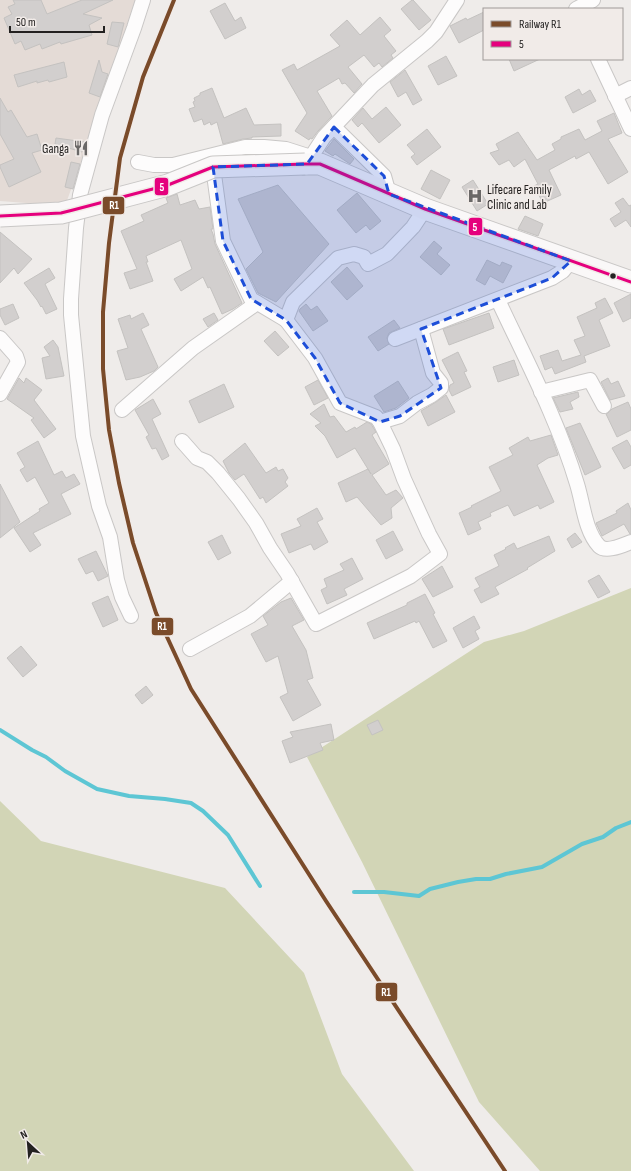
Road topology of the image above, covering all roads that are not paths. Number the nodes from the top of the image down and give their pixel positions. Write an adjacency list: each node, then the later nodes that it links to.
1 (143, 0): 32 (street)
2 (593, 0): 4 (street)
3 (454, 1): 8 (street)
4 (578, 8)
5 (598, 60): 7 (street)
6 (631, 88): 7 (street)
7 (615, 96): 9 (street)
8 (334, 127): 11 (street); 13 (street)
9 (631, 129)
10 (138, 162): 11 (street)
11 (312, 162): 12 (main road, bridge); 13 (main road)
12 (213, 168): 15 (main road, bridge); 19 (street)
13 (389, 194): 14 (main road)
14 (425, 209): 16 (main road); 20 (street)
15 (0, 216)
16 (571, 262): 17 (main road); 18 (street)
17 (631, 282)
18 (498, 300): 21 (street); 24 (street)
19 (257, 303): 20 (street); 27 (street)
20 (286, 320): 28 (street)
21 (421, 329): 23 (street); 28 (street)
22 (0, 338): 25 (street)
23 (395, 339)
24 (541, 392): 26 (street); 30 (street)
25 (0, 394)
26 (604, 406)
27 (122, 410)
28 (380, 422): 31 (street)
29 (182, 441): 31 (street)
30 (631, 542)
31 (292, 581): 33 (street)
32 (130, 616)
33 (190, 649)

